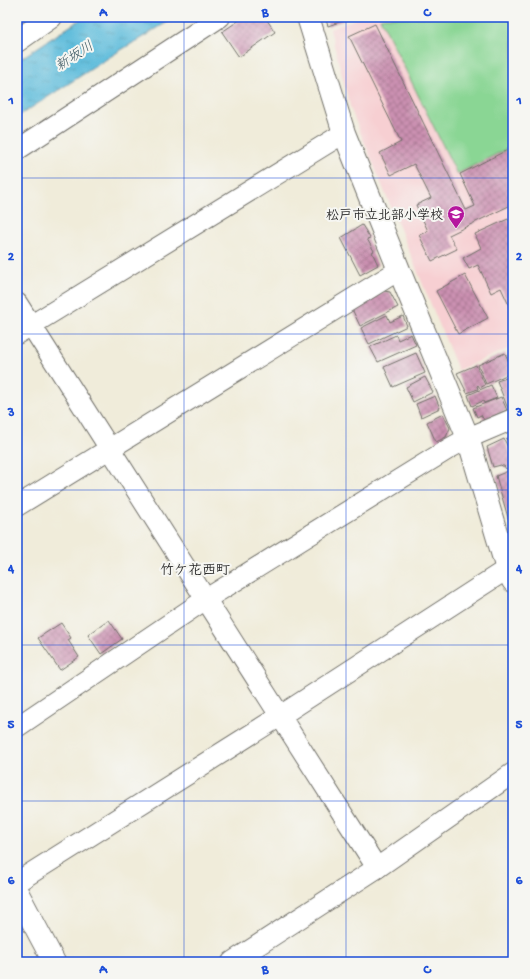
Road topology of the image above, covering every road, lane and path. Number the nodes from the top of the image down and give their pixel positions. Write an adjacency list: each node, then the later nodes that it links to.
1 (51, 17): 4 (street)
2 (220, 17): 6 (street)
3 (308, 17): 5 (street)
4 (17, 41)
5 (344, 132): 7 (street); 9 (street)
6 (17, 150)
7 (398, 270): 11 (street); 12 (street)
8 (17, 302): 9 (street)
9 (24, 329): 12 (street)
10 (513, 419): 11 (street)
11 (468, 438): 14 (street); 15 (street)
12 (110, 447): 13 (street); 15 (street)
13 (17, 506)
14 (510, 575): 16 (street)
15 (206, 599): 16 (street); 17 (street)
16 (280, 716): 19 (street); 20 (street)
17 (17, 727)
18 (513, 773): 19 (street)
19 (377, 868): 23 (street)
20 (17, 882)
21 (17, 892): 22 (street)
22 (54, 962)
23 (232, 962)

